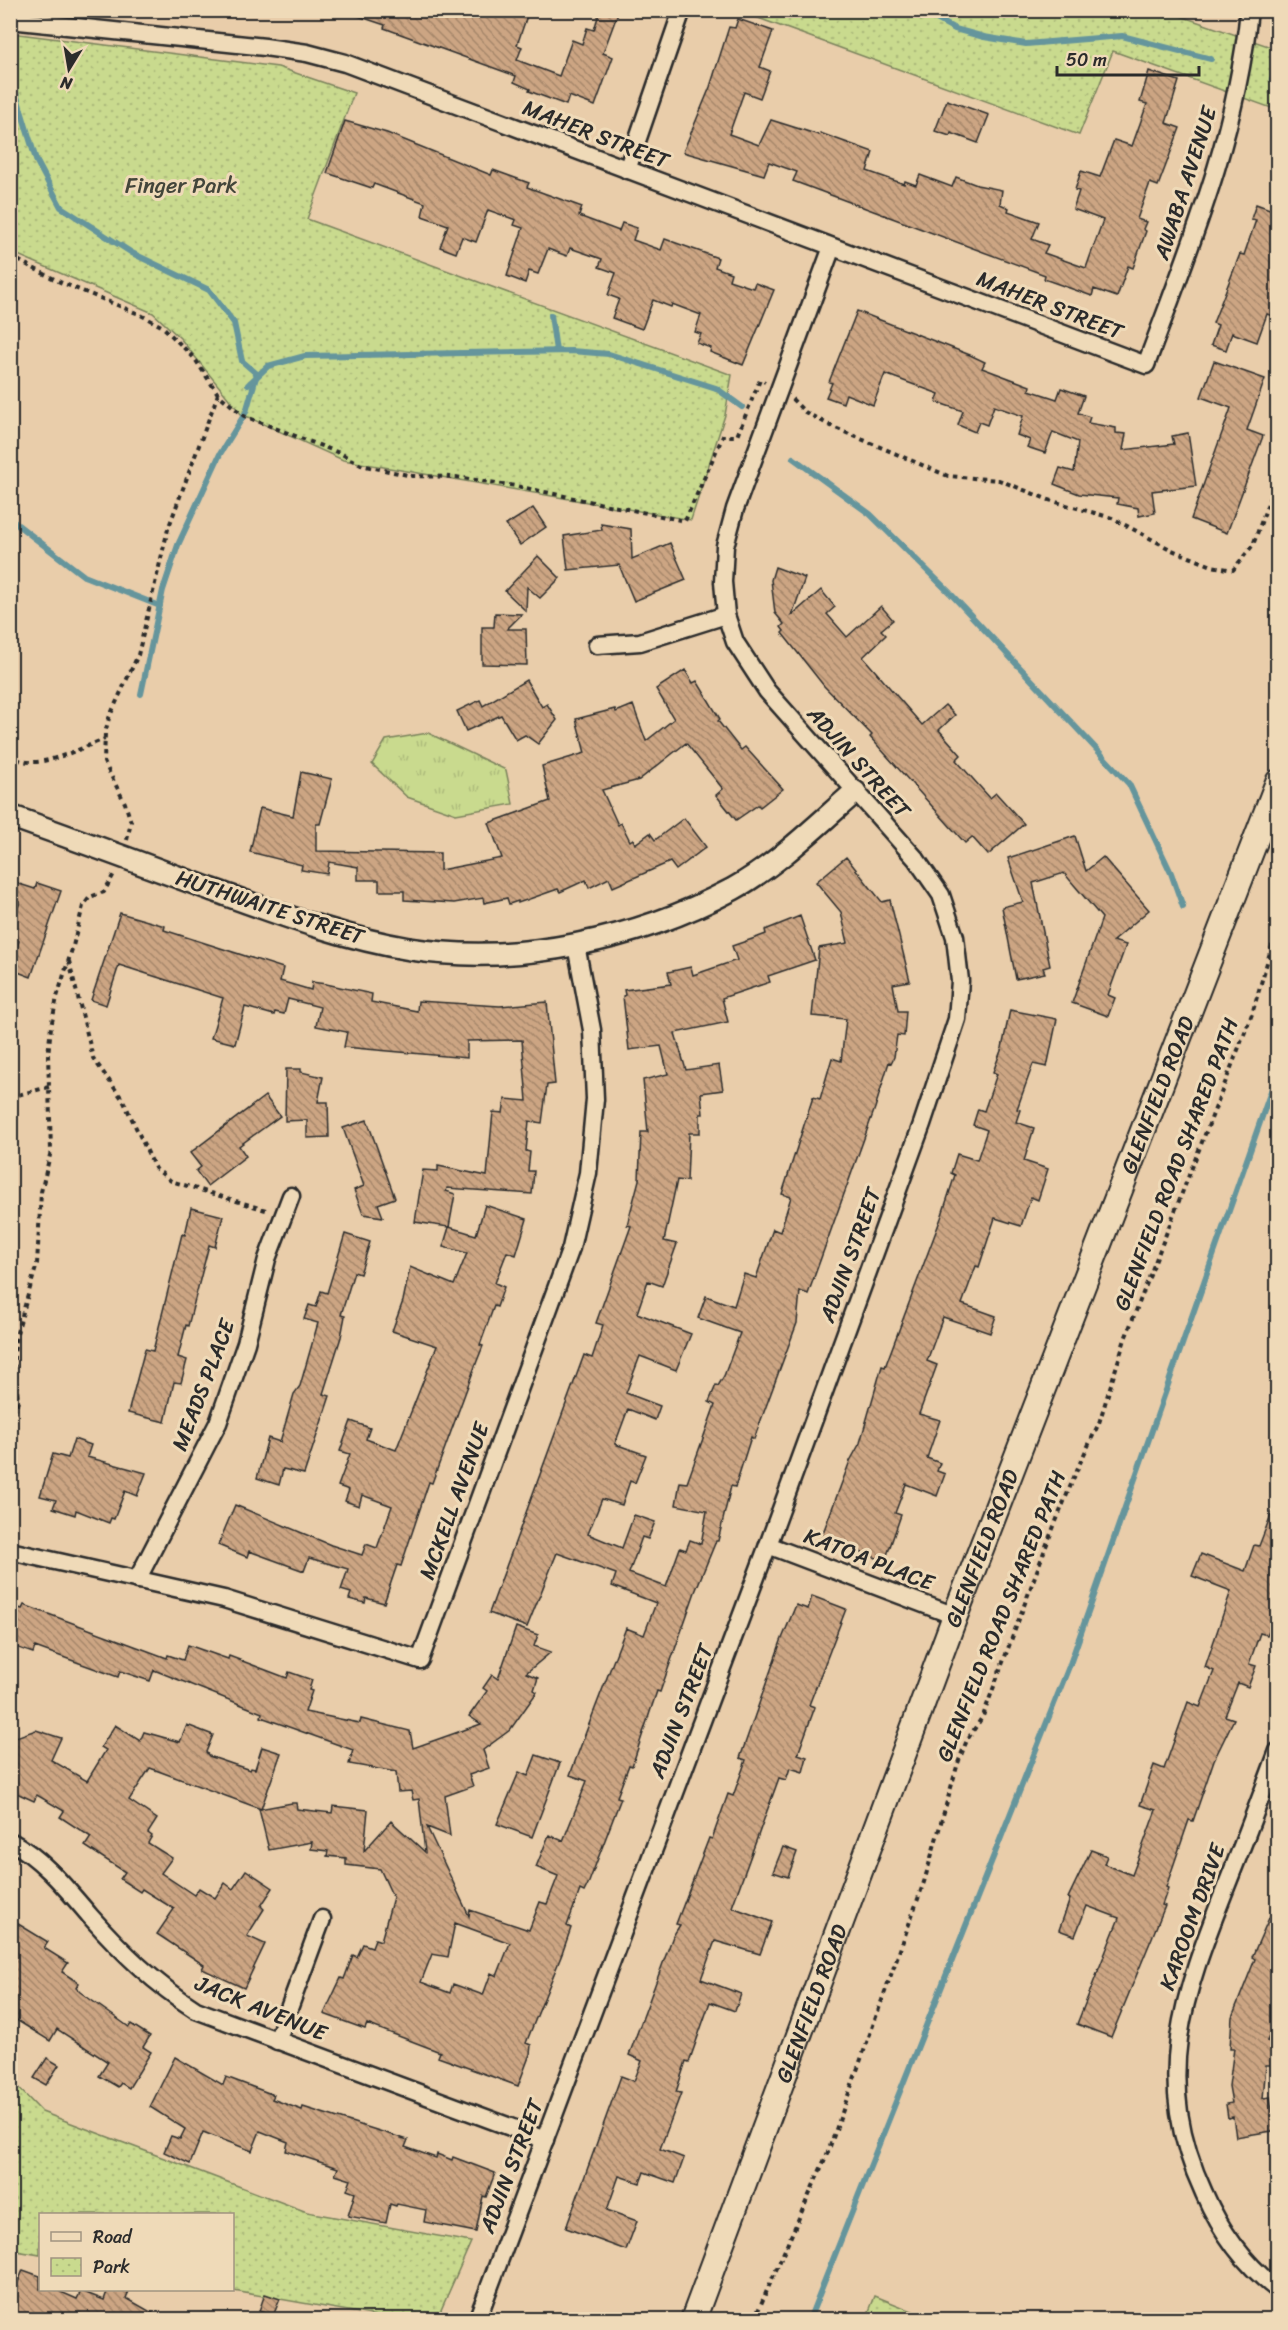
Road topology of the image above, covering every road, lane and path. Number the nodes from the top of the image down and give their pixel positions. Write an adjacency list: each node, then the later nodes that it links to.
1 (682, 10): 4 (street)
2 (1249, 10): 7 (street, AWABA AVENUE)
3 (22, 17): 4 (street, MAHER STREET)
4 (627, 170): 5 (street, MAHER STREET)
5 (832, 247): 7 (street, MAHER STREET); 12 (street, ADJIN STREET)
6 (10, 256): 9 (path)
7 (1146, 365)
8 (768, 383): 9 (path)
9 (218, 394): 14 (path)
10 (790, 397): 11 (path)
11 (1278, 475)
12 (726, 615): 13 (street); 17 (street, ADJIN STREET)
13 (597, 645)
14 (105, 739): 15 (path); 19 (path)
15 (10, 753)
16 (1278, 782): 31 (main road, GLENFIELD ROAD)
17 (855, 792): 21 (street, HUTHWAITE STREET); 28 (street, ADJIN STREET)
18 (10, 816): 19 (street, HUTHWAITE STREET)
19 (120, 856): 21 (street, HUTHWAITE STREET); 22 (path)
20 (1278, 925): 40 (path, GLENFIELD ROAD SHARED PATH)
21 (576, 945): 30 (street, MCKELL AVENUE)
22 (69, 958): 23 (path); 26 (path)
23 (49, 1087): 24 (path); 27 (path)
24 (10, 1097)
25 (291, 1196): 26 (street, MEADS PLACE)
26 (284, 1216): 30 (street, MEADS PLACE)
27 (10, 1431)
28 (768, 1545): 31 (street, KATOA PLACE); 36 (street, ADJIN STREET)
29 (10, 1551): 30 (street, MCKELL AVENUE)
30 (137, 1580)
31 (955, 1616): 39 (main road, GLENFIELD ROAD)
32 (1278, 1751): 37 (street, KAROOM DRIVE)
33 (10, 1841): 35 (street, JACK AVENUE)
34 (322, 1919): 35 (street)
35 (277, 2041): 36 (street, JACK AVENUE)
36 (545, 2140): 38 (street, ADJIN STREET)
37 (1278, 2290)
38 (477, 2319)
39 (693, 2319)
40 (754, 2319)

